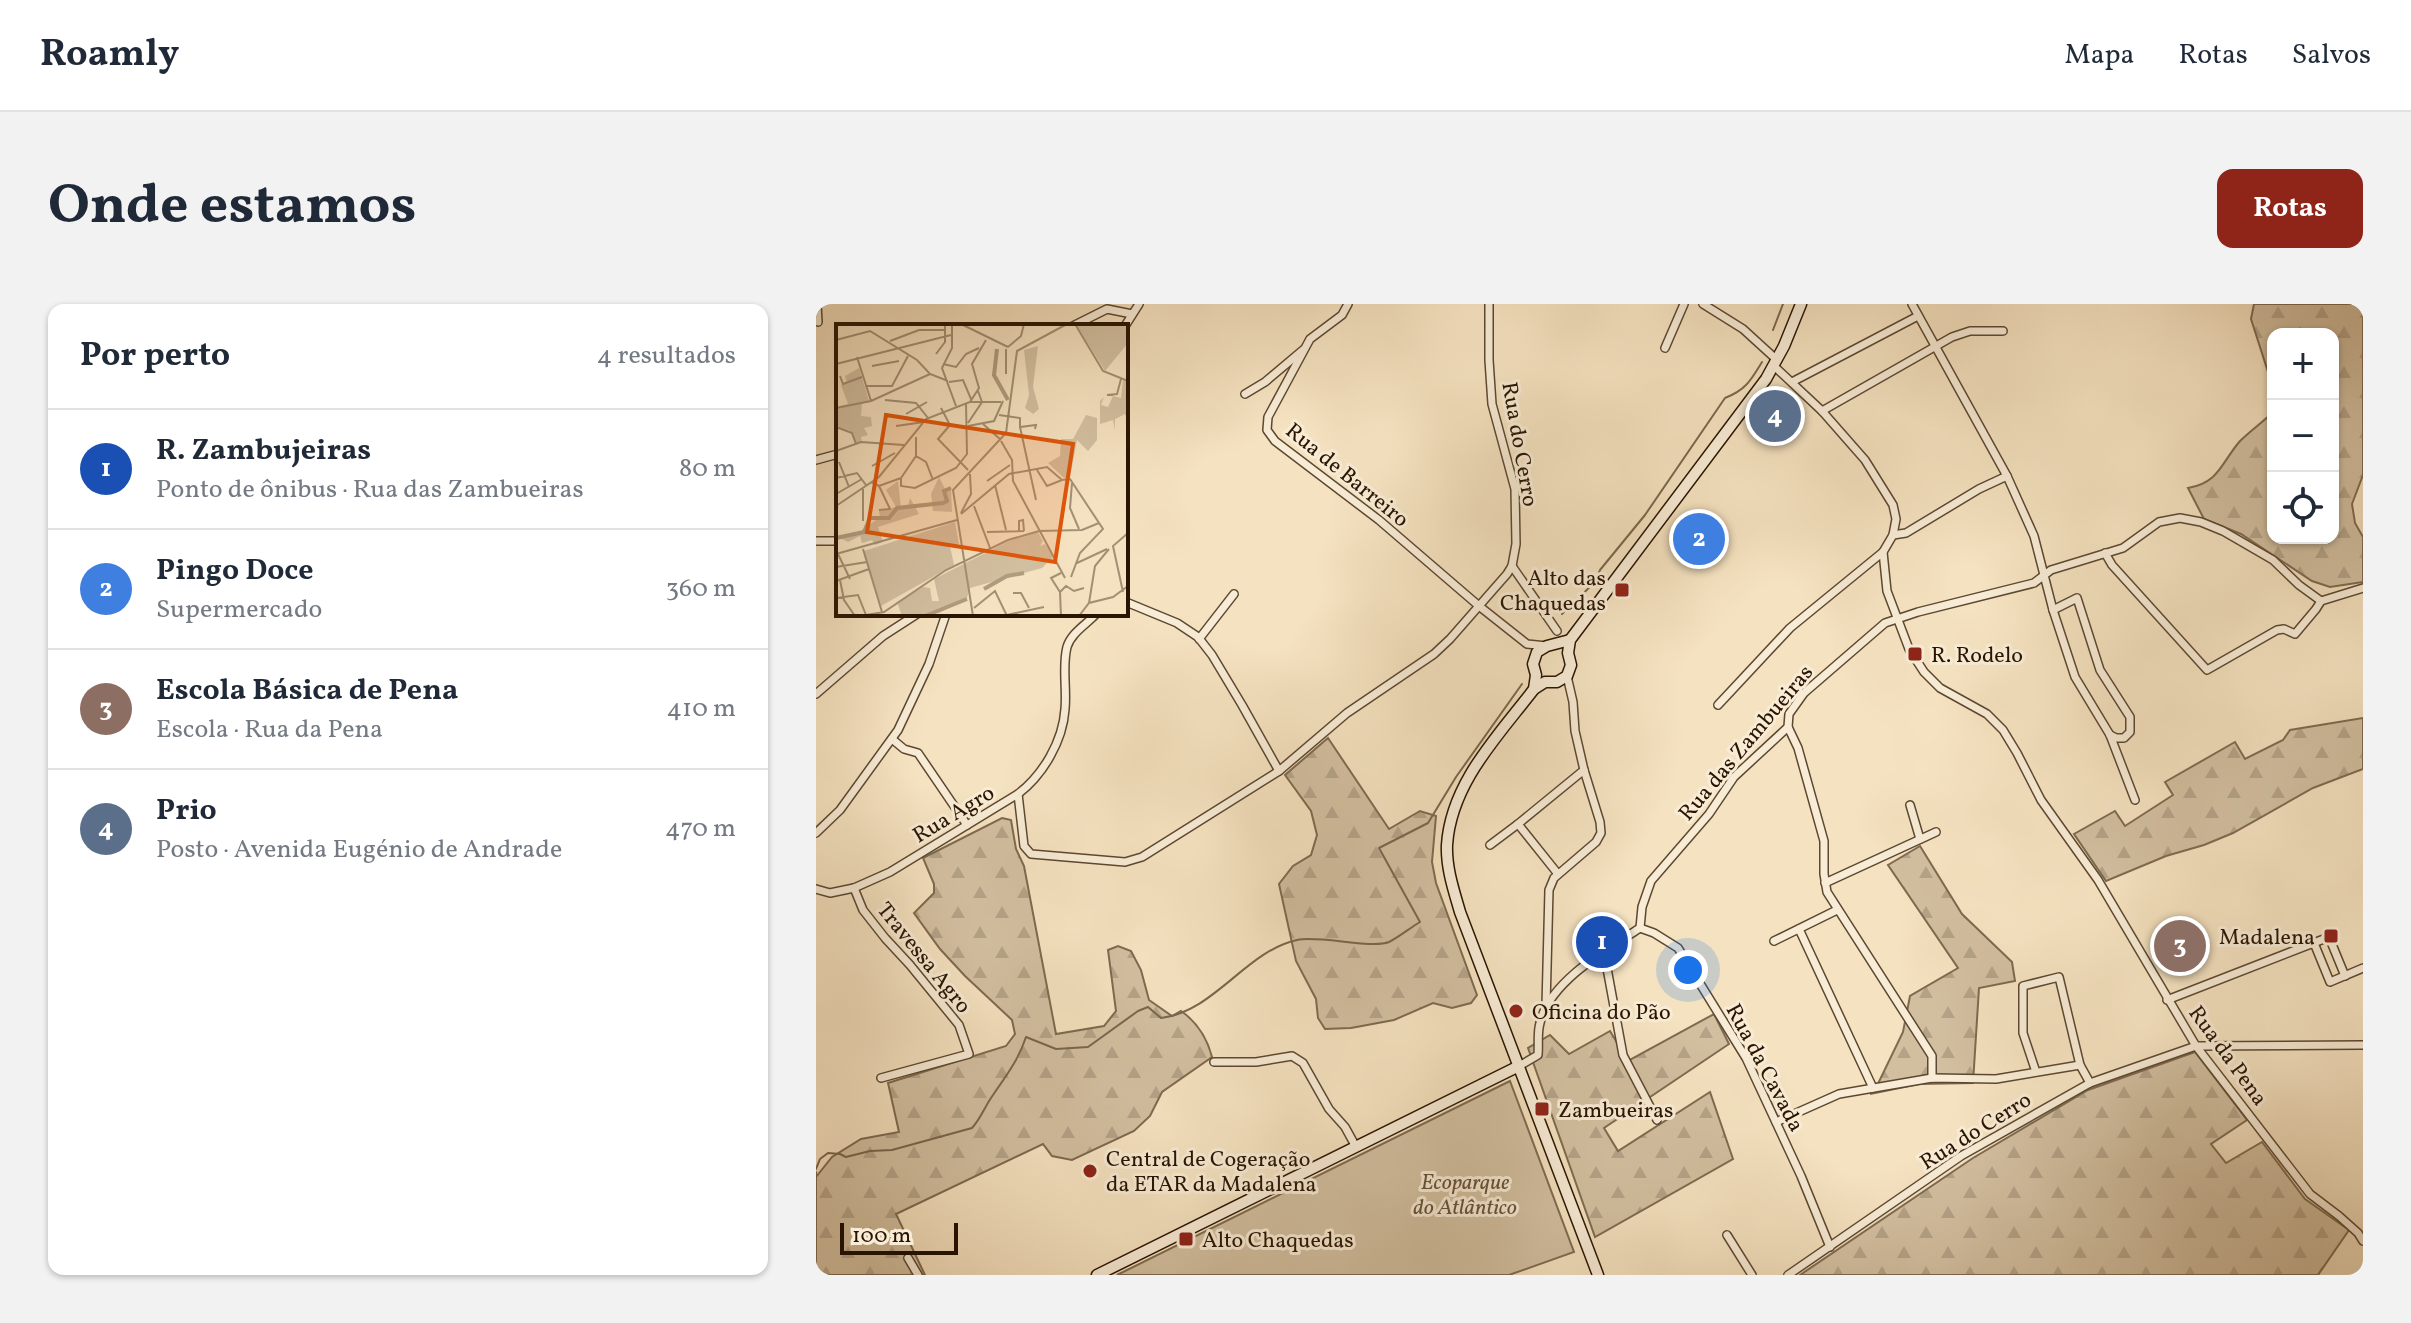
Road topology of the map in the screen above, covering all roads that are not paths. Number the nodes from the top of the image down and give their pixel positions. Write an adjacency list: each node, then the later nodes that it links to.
1 (817, 304): 11 (street)
2 (1139, 304): 9 (street)
3 (1348, 304): 17 (street, Rua de Barreiro)
4 (1489, 304): 28 (street, Rua do Cerro)
5 (1684, 304): 16 (street)
6 (1703, 304): 18 (street)
7 (1801, 304): 18 (main road)
8 (1912, 304): 10 (street)
9 (1132, 314): 12 (street); 13 (street)
10 (1918, 316): 15 (street); 19 (street)
11 (818, 322)
12 (1077, 324)
13 (1126, 324)
14 (2003, 331): 15 (street)
15 (1934, 346): 21 (street); 24 (street)
16 (1665, 348)
17 (1305, 349): 20 (street); 34 (street, Rua de Barreiro)
18 (1776, 363): 19 (street); 42 (main road)
19 (1792, 382): 21 (street)
20 (1245, 394)
21 (1822, 411): 25 (street)
22 (836, 455): 23 (street)
23 (816, 460)
24 (2007, 476): 25 (street); 29 (street)
25 (1893, 535): 26 (street)
26 (1883, 552): 39 (street, Rua da Pena); 48 (street)
27 (2105, 553): 29 (street, Rua das Zambueiras); 32 (street, Rua das Zambueiras); 32 (street)
28 (1512, 566): 34 (street); 40 (street)
29 (2044, 575): 35 (street); 39 (street, Rua das Zambueiras)
30 (2363, 588): 32 (street)
31 (1234, 594): 41 (street)
32 (2321, 601)
33 (1128, 603): 41 (street)
34 (1479, 606): 43 (street, Rua de Barreiro); 53 (street)
35 (2053, 610): 50 (street); 50 (street)
36 (914, 616): 47 (street)
37 (945, 616): 51 (street)
38 (1094, 616): 54 (street)
39 (1898, 618): 49 (street, Rua das Zambueiras); 75 (street, Rua da Pena)
40 (1557, 631)
41 (1199, 639): 53 (street)
42 (1570, 640): 44 (main road); 45 (main road)
43 (1527, 644): 44 (street); 46 (street)
44 (1550, 646): 45 (main road); 46 (main road)
45 (1568, 653): 46 (main road)
46 (1548, 676): 52 (street); 81 (main road)
47 (816, 694)
48 (1718, 705)
49 (1788, 727): 64 (street); 68 (street, Rua das Zambueiras)
50 (2110, 735): 55 (street)
51 (892, 739): 58 (street); 60 (street)
52 (1584, 770): 57 (street); 63 (street)
53 (1279, 771): 54 (street, Rua Agro)
54 (1018, 794): 58 (street, Rua Agro)
55 (2135, 800)
56 (1910, 805): 61 (street)
57 (1518, 824): 62 (street); 63 (street)
58 (967, 825): 65 (street, Rua Agro)
59 (1936, 832): 61 (street)
60 (816, 833)
61 (1920, 839): 64 (street)
62 (1490, 845)
63 (1558, 874): 76 (street)
64 (1825, 883): 67 (street)
65 (854, 888): 66 (street, Rua Agro); 83 (street, Travessa Agro)
66 (816, 889)
67 (1837, 910): 69 (street); 84 (street)
68 (1640, 928): 72 (street); 88 (street, Rua da Cavada)
69 (1799, 929): 70 (street); 86 (street)
70 (1774, 941)
71 (2314, 943): 74 (street); 74 (street); 75 (street)
72 (1604, 952): 76 (street); 87 (street)
73 (2363, 968): 74 (street)
74 (2345, 976)
75 (2167, 1000): 78 (street, Rua da Pena)
76 (1546, 1006): 81 (street)
77 (2363, 1045): 78 (street, Rua do Cerro)
78 (2196, 1046): 85 (street, Rua do Cerro); 91 (street, Rua da Pena)
79 (1214, 1062): 89 (street)
80 (2080, 1065): 82 (street); 82 (street); 85 (street)
81 (1519, 1066): 89 (main road); 96 (main road)
82 (2036, 1072): 84 (street)
83 (881, 1078)
84 (1932, 1078): 86 (street)
85 (2090, 1083): 92 (street, Rua do Cerro)
86 (1873, 1088): 88 (street)
87 (1657, 1120)
88 (1776, 1122): 92 (street, Rua da Cavada)
89 (1356, 1147): 95 (main road)
90 (1727, 1235): 97 (street)
91 (2363, 1241)
92 (1830, 1247): 98 (street, Rua do Cerro)
93 (908, 1258): 94 (street)
94 (918, 1275)
95 (1097, 1275)
96 (1598, 1275)
97 (1752, 1275)
98 (1788, 1275)

